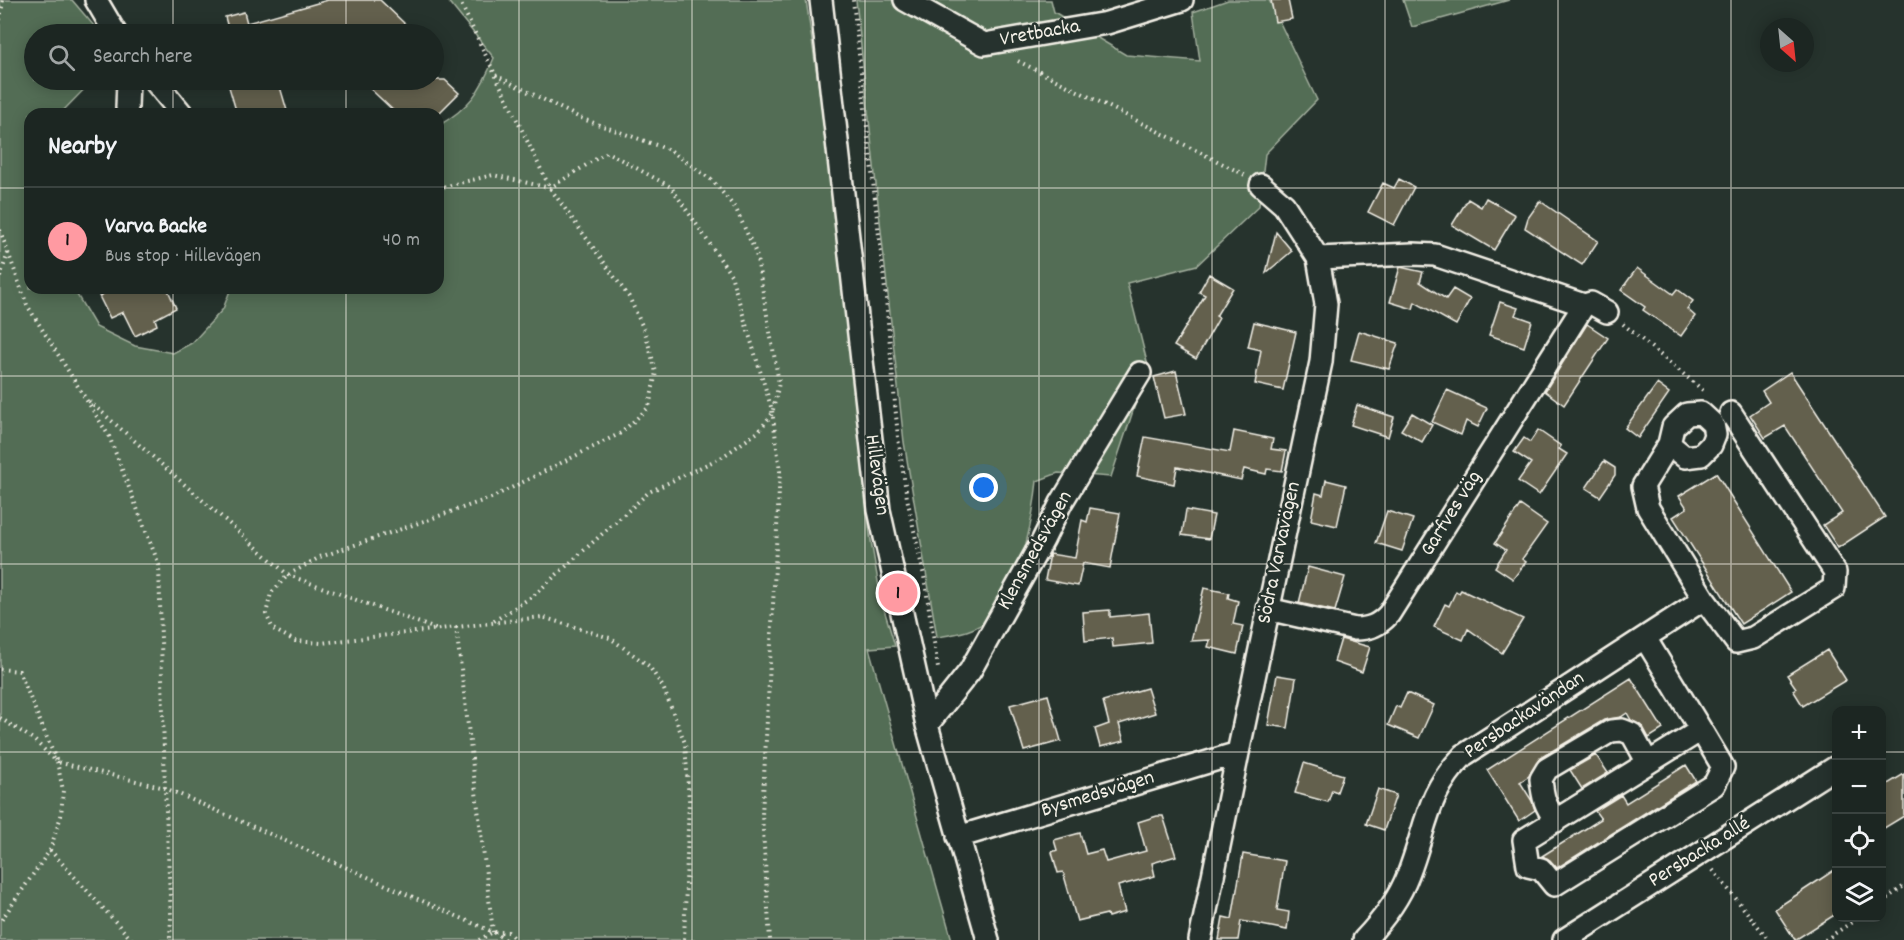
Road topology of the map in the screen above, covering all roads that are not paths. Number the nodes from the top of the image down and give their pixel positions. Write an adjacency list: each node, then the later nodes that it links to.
1 (96, 0): 5 (street)
2 (821, 0): 20 (street, Hillevägen)
3 (905, 0): 4 (street, Vretbacka)
4 (1182, 0)
5 (110, 24)
6 (128, 90): 8 (street)
7 (162, 90): 9 (street)
8 (127, 108)
9 (177, 108)
10 (1261, 185): 11 (street, Södra Varvavägen)
11 (1318, 258): 12 (street); 18 (street, Södra Varvavägen)
12 (1584, 305): 13 (street); 18 (street, Garfves väg)
13 (1607, 312)
14 (1140, 373): 20 (street, Klensmedsvägen)
15 (1731, 413): 17 (street)
16 (1669, 444): 17 (street)
17 (1704, 599): 19 (street, Persbackavändan)
18 (1268, 609): 22 (street, Södra Varvavägen)
19 (1645, 638): 21 (street); 29 (street, Persbackavändan)
20 (927, 725): 26 (street, Hillevägen)
21 (1701, 729): 23 (street); 25 (street)
22 (1238, 753): 26 (street, Bysmedsvägen); 28 (street, Södra Varvavägen)
23 (1648, 763): 25 (street); 25 (street)
24 (1832, 770): 30 (street, Persbacka allé)
25 (1556, 821)
26 (958, 837): 27 (street, Hillevägen)
27 (988, 940)
28 (1200, 940)
29 (1364, 940)
30 (1564, 940)

